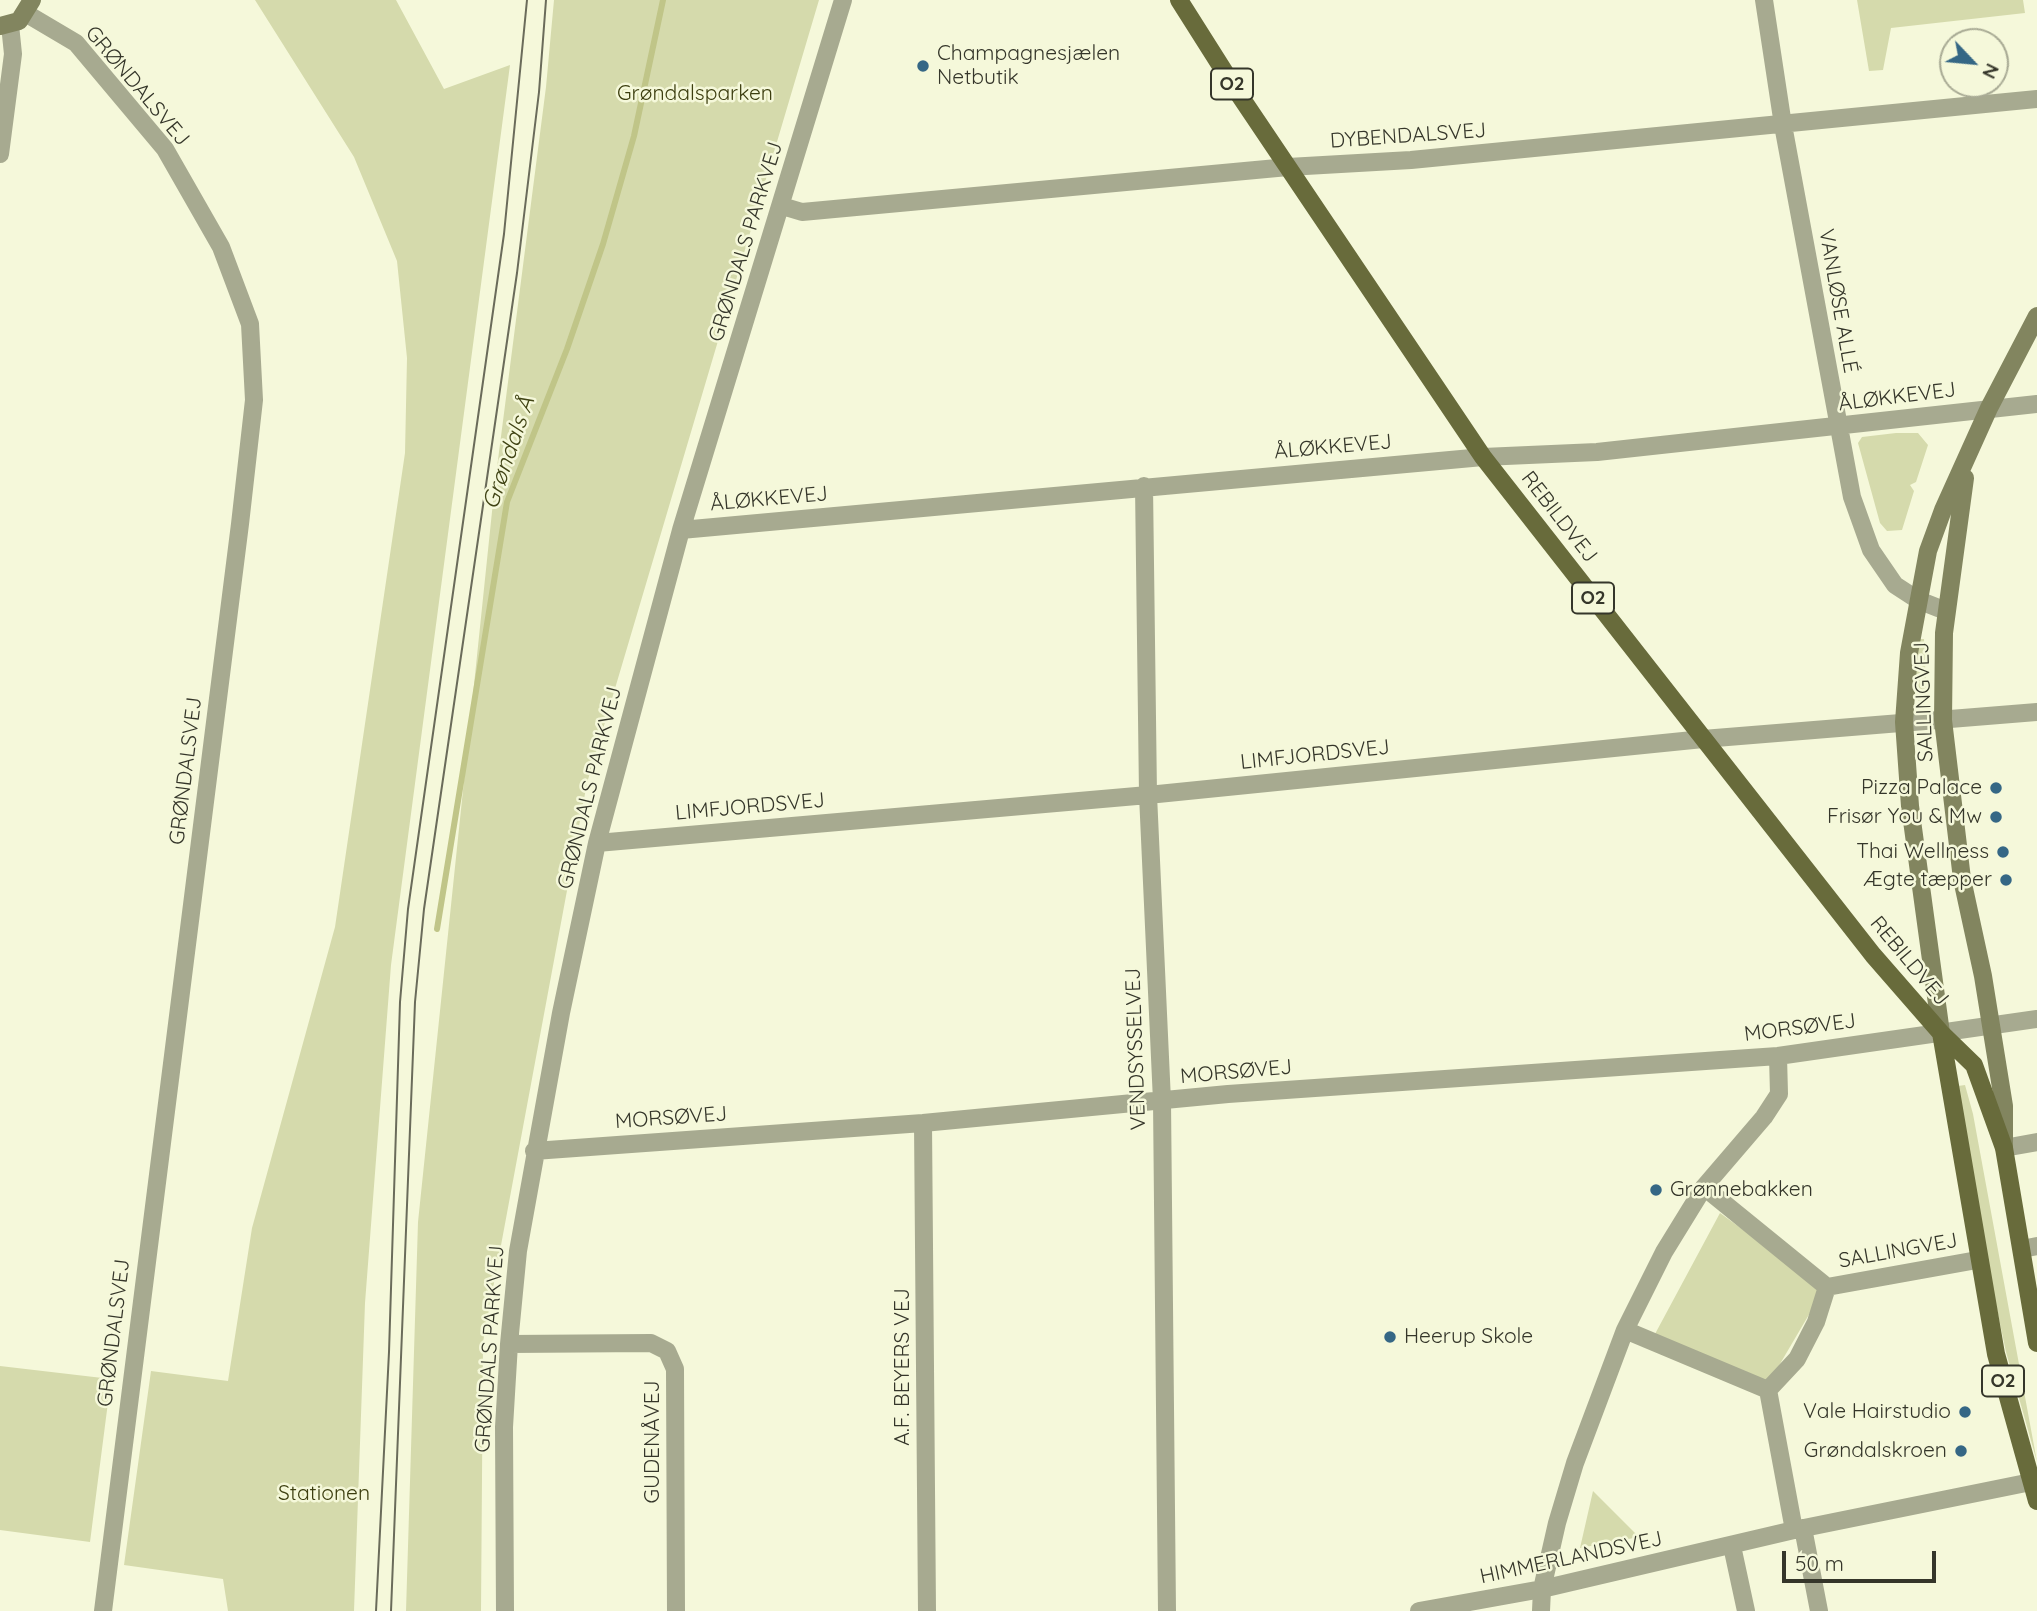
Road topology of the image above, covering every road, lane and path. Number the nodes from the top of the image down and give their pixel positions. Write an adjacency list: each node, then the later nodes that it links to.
1 (843, 0): 10 (street, GRØNDALS PARKVEJ)
2 (1179, 0): 9 (main road, REBILDVEJ / O2)
3 (1764, 0): 7 (street, VANLØSE ALLÉ)
4 (30, 7): 5 (street); 49 (street, GRØNDALSVEJ)
5 (5, 26): 8 (street)
6 (2037, 99): 7 (street, DYBENDALSVEJ)
7 (1783, 125): 9 (street, DYBENDALSVEJ); 14 (street, VANLØSE ALLÉ)
8 (0, 154)
9 (1288, 167): 10 (street, DYBENDALSVEJ); 15 (main road, REBILDVEJ / O2)
10 (782, 206): 18 (street, GRØNDALS PARKVEJ)
11 (2037, 316): 13 (street, SALLINGVEJ)
12 (2037, 404): 13 (street, ÅLØKKEVEJ)
13 (1989, 408): 14 (street, ÅLØKKEVEJ); 16 (street, SALLINGVEJ)
14 (1838, 427): 15 (street, ÅLØKKEVEJ); 19 (street, VANLØSE ALLÉ)
15 (1483, 457): 17 (street, ÅLØKKEVEJ); 24 (main road, REBILDVEJ / O2)
16 (1967, 461): 19 (street, SALLINGVEJ); 20 (street, SALLINGVEJ)
17 (1144, 486): 18 (street, ÅLØKKEVEJ); 25 (street, VENDSYSSELVEJ)
18 (681, 530): 26 (street, GRØNDALS PARKVEJ)
19 (1918, 600): 20 (street, VANLØSE ALLÉ); 23 (street, SALLINGVEJ)
20 (1946, 611): 22 (street, SALLINGVEJ)
21 (2037, 712): 22 (street, LIMFJORDSVEJ)
22 (1943, 720): 23 (street, LIMFJORDSVEJ); 28 (street, SALLINGVEJ)
23 (1904, 722): 24 (street, LIMFJORDSVEJ); 29 (street, SALLINGVEJ)
24 (1703, 739): 25 (street, LIMFJORDSVEJ); 29 (main road, REBILDVEJ / O2)
25 (1148, 795): 26 (street, LIMFJORDSVEJ); 31 (street, VENDSYSSELVEJ)
26 (597, 843): 35 (street, GRØNDALS PARKVEJ)
27 (2037, 1019): 28 (street, MORSØVEJ)
28 (1989, 1027): 29 (street, MORSØVEJ); 34 (street, SALLINGVEJ)
29 (1941, 1033): 30 (street, MORSØVEJ); 34 (main road, SALLINGVEJ / O2); 38 (main road, SALLINGVEJ / O2)
30 (1778, 1056): 31 (street, MORSØVEJ); 36 (street)
31 (1162, 1101): 32 (street, MORSØVEJ); 53 (street, VENDSYSSELVEJ)
32 (923, 1123): 35 (street, MORSØVEJ); 52 (street, A.F. BEYERS VEJ)
33 (2037, 1142): 34 (street)
34 (2004, 1148): 37 (main road, SALLINGVEJ / O2)
35 (534, 1151): 42 (street, GRØNDALS PARKVEJ)
36 (1704, 1188): 39 (street); 40 (street)
37 (2029, 1248): 41 (main road, SALLINGVEJ / O2)
38 (1978, 1259): 39 (street, SALLINGVEJ); 44 (main road, SALLINGVEJ / O2)
39 (1827, 1287): 43 (street)
40 (1625, 1330): 43 (street); 48 (street)
41 (2037, 1343)
42 (509, 1344): 50 (street, GRØNDALS PARKVEJ); 51 (street, GUDENÅVEJ)
43 (1768, 1390): 46 (street)
44 (2031, 1482): 45 (main road, SALLINGVEJ / O2); 46 (street, HIMMERLANDSVEJ)
45 (2037, 1501)
46 (1798, 1529): 47 (street, HIMMERLANDSVEJ); 57 (street)
47 (1732, 1546): 48 (street, HIMMERLANDSVEJ); 56 (street)
48 (1542, 1589): 54 (street, HIMMERLANDSVEJ); 55 (street)
49 (103, 1611)
50 (505, 1611)
51 (676, 1611)
52 (927, 1611)
53 (1167, 1611)
54 (1419, 1611)
55 (1541, 1611)
56 (1746, 1611)
57 (1819, 1611)

